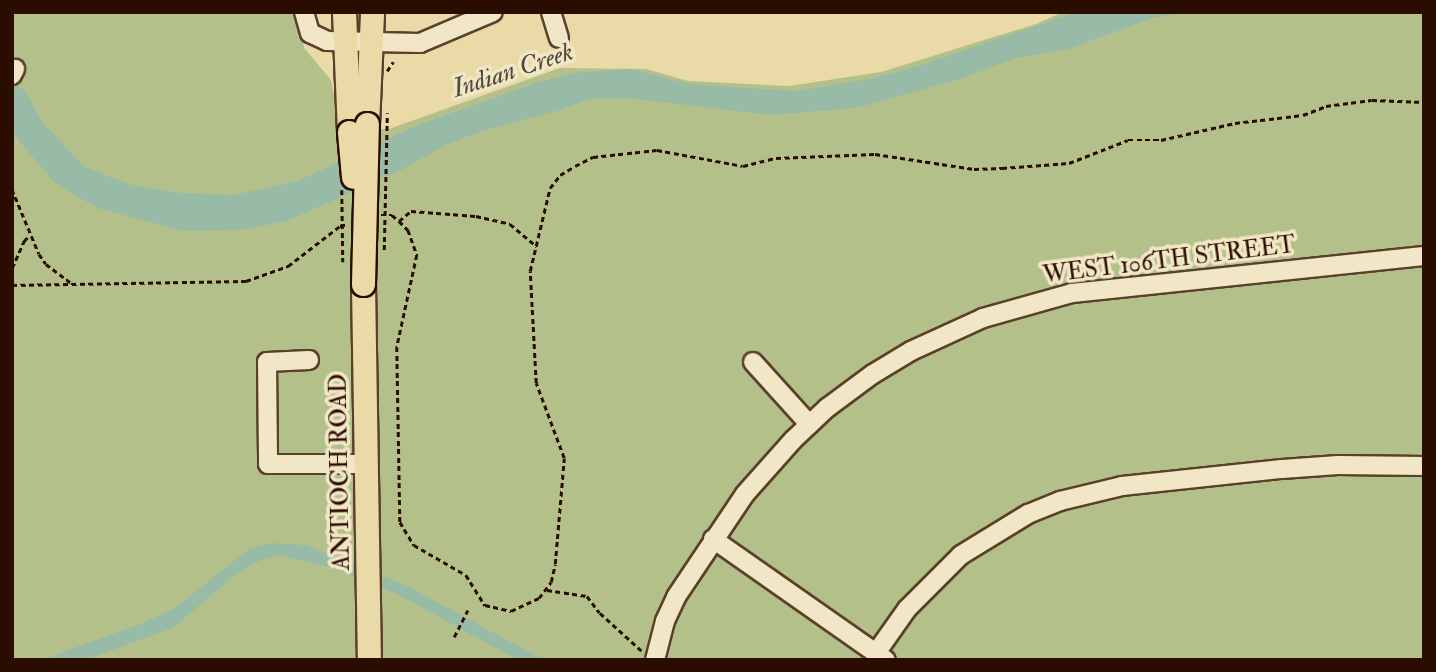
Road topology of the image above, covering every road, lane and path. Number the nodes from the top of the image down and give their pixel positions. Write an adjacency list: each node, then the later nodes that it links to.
1 (304, 12): 8 (street)
2 (344, 12): 8 (main road, ANTIOCH ROAD)
3 (372, 12): 9 (main road, ANTIOCH ROAD)
4 (493, 12): 6 (street)
5 (551, 12): 7 (street)
6 (477, 16): 9 (street)
7 (559, 37)
8 (347, 42): 9 (street); 11 (main road, ANTIOCH ROAD)
9 (370, 42): 11 (main road, ANTIOCH ROAD)
10 (1424, 102): 19 (path)
11 (358, 128): 37 (main road, ANTIOCH ROAD, bridge)
12 (387, 137): 15 (path)
13 (342, 182): 22 (path, bridge)
14 (12, 189): 18 (path)
15 (385, 214): 16 (path); 20 (path)
16 (400, 220): 19 (path); 32 (path)
17 (340, 226): 24 (path)
18 (30, 235): 23 (path); 24 (path)
19 (537, 247): 32 (path)
20 (384, 250)
21 (1424, 257): 28 (street, WEST 106TH STREET)
22 (343, 262)
23 (12, 268)
24 (73, 284): 25 (path)
25 (12, 285)
26 (309, 360): 29 (street)
27 (753, 362): 28 (street)
28 (809, 424): 31 (street, WEST 106TH STREET)
29 (355, 464)
30 (1424, 466): 35 (street)
31 (713, 539): 35 (street); 36 (street, WEST 106TH STREET)
32 (546, 590): 36 (path)
33 (468, 610): 34 (path)
34 (454, 638)
35 (881, 656)
36 (655, 659)
37 (369, 660)

